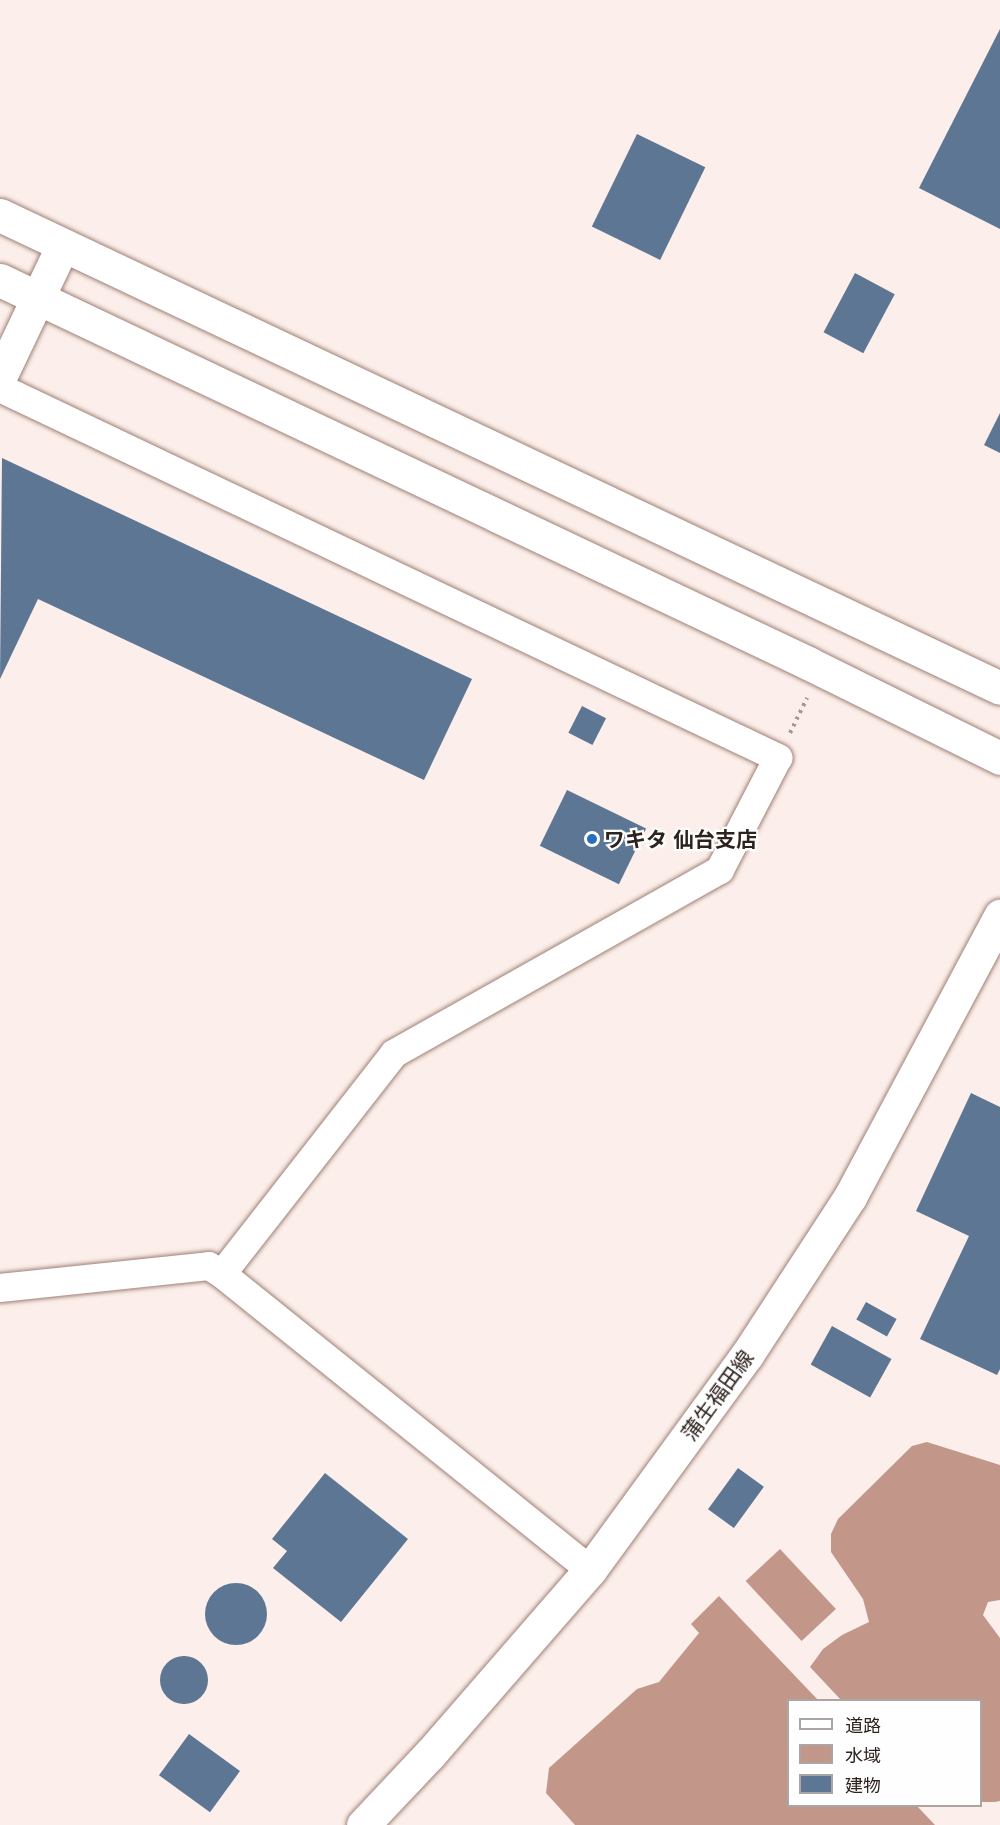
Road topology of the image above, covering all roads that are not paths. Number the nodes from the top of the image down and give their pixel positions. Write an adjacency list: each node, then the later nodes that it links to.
1 (0, 215): 2 (street)
2 (63, 245): 4 (street); 7 (street)
3 (0, 280): 4 (street)
4 (38, 298): 5 (street); 8 (street)
5 (0, 377)
6 (0, 388): 10 (street)
7 (1000, 688)
8 (1000, 758)
9 (1000, 916): 12 (street, 蒲生福田線)
10 (222, 1274): 11 (street); 12 (street)
11 (0, 1288)
12 (590, 1570): 13 (street, 蒲生福田線)
13 (363, 1825)

